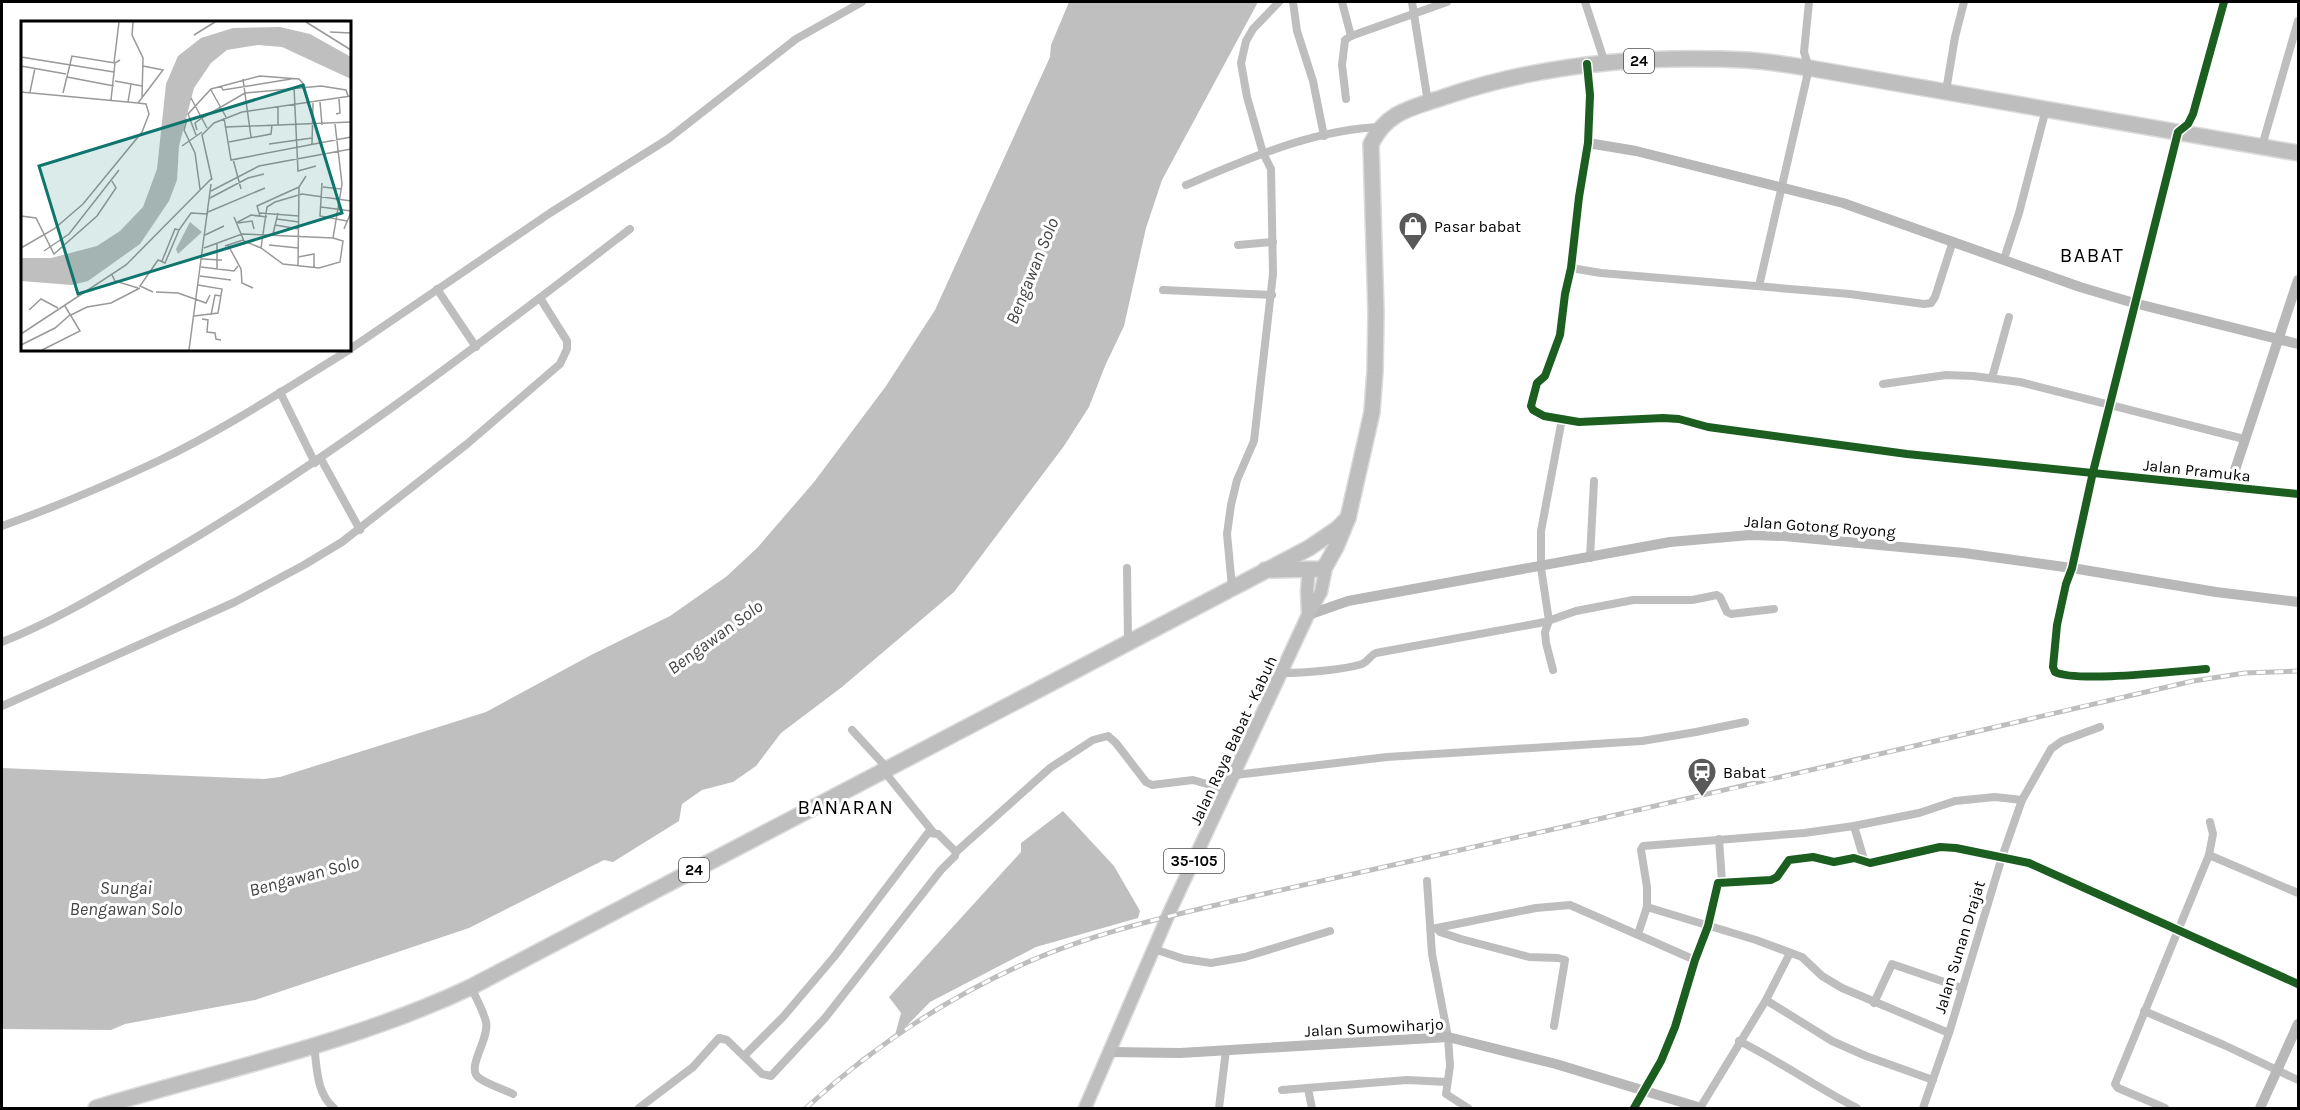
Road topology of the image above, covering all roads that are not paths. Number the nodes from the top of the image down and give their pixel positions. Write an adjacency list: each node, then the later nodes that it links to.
1 (862, 2): 38 (street)
2 (1279, 2): 26 (street)
3 (1293, 2): 23 (street)
4 (1342, 2): 13 (street)
5 (1412, 2): 11 (street)
6 (1447, 2): 11 (street)
7 (1585, 2): 14 (street)
8 (1809, 2): 16 (street)
9 (1964, 2): 17 (street)
10 (2224, 2): 22 (street)
11 (1413, 12): 13 (street); 19 (street)
12 (2298, 21): 25 (street)
13 (1350, 36): 18 (street)
14 (1605, 63): 15 (highway, 24); 16 (highway, 24)
15 (1587, 64): 19 (highway, 24); 24 (street)
16 (1809, 68): 17 (highway, 24); 29 (street)
17 (1946, 91): 20 (highway, 24)
18 (1346, 99)
19 (1428, 102): 21 (highway, 24)
20 (2046, 109): 22 (highway, 24); 34 (street)
21 (1382, 128): 23 (street); 60 (highway, 24)
22 (2178, 132): 25 (highway, 24); 42 (street)
23 (1324, 136): 26 (street)
24 (1588, 143): 29 (street); 35 (street)
25 (2262, 146): 27 (highway, 24)
26 (1263, 153): 28 (street); 32 (street)
27 (2298, 153)
28 (1186, 185)
29 (1781, 188): 31 (street); 37 (street)
30 (630, 229): 41 (street)
31 (1953, 241): 34 (street); 37 (street)
32 (1273, 242): 33 (street); 40 (street)
33 (1238, 245)
34 (2004, 259): 42 (street)
35 (1572, 268): 37 (street); 53 (street, Jalan Pramuka)
36 (2298, 280): 44 (street)
37 (1759, 286)
38 (437, 290): 46 (street); 47 (street)
39 (1163, 290): 40 (street)
40 (1272, 295): 71 (street)
41 (540, 297): 46 (street); 62 (street)
42 (2134, 303): 44 (street); 52 (street)
43 (2009, 317): 49 (street)
44 (2279, 339): 45 (street); 54 (street)
45 (2298, 344)
46 (476, 347): 55 (street)
47 (351, 348)
48 (346, 351): 51 (street)
49 (1992, 378): 50 (street); 52 (street)
50 (1883, 384)
51 (280, 393): 55 (street); 61 (street)
52 (2110, 403): 54 (street); 56 (street)
53 (1563, 419): 56 (street, Jalan Pramuka); 67 (street)
54 (2244, 439): 58 (street)
55 (318, 461): 62 (street); 76 (street)
56 (2093, 472): 58 (street, Jalan Pramuka); 68 (street)
57 (1594, 481): 64 (street)
58 (2229, 488): 59 (street, Jalan Pramuka)
59 (2298, 494)
60 (1348, 518): 63 (highway, 24); 65 (highway, 24)
61 (2, 526)
62 (360, 530): 81 (street)
63 (1309, 548): 65 (highway); 69 (highway); 70 (highway, 24)
64 (1590, 558): 67 (street, Jalan Gotong Royong); 68 (street, Jalan Gotong Royong)
65 (1327, 562): 69 (highway, 24); 74 (main road, 35-105)
66 (1127, 568): 77 (street)
67 (1541, 568): 74 (street, Jalan Gotong Royong); 75 (street)
68 (2072, 568): 72 (street, Jalan Gotong Royong); 78 (street)
69 (1309, 569): 70 (highway, 24); 74 (main road, 35-105)
70 (1265, 570): 71 (highway, 24)
71 (1232, 587): 77 (highway, 24)
72 (2298, 602)
73 (1774, 609): 75 (street)
74 (1308, 615): 80 (main road, Jalan Raya Babat - Kabuh / 35-105)
75 (1549, 621): 79 (street); 80 (street)
76 (2, 642)
77 (1128, 642): 85 (highway, 24)
78 (2206, 669)
79 (1553, 670)
80 (1282, 673): 86 (main road, Jalan Raya Babat - Kabuh / 35-105)
81 (2, 706)
82 (1745, 722): 86 (street)
83 (2100, 727): 88 (street, Jalan Sunan Drajat)
84 (852, 730): 85 (street)
85 (885, 769): 91 (street); 110 (highway, 24)
86 (1235, 775): 87 (main road, Jalan Raya Babat - Kabuh / 35-105)
87 (1228, 790): 93 (street); 106 (main road, Jalan Raya Babat - Kabuh / 35-105)
88 (2022, 800): 90 (street); 95 (street, Jalan Sunan Drajat)
89 (2210, 822): 94 (street)
90 (1854, 826): 92 (street); 96 (street)
91 (933, 832): 93 (street); 123 (street)
92 (1719, 839): 98 (street); 100 (street)
93 (956, 852): 123 (street)
94 (2209, 855): 99 (street); 103 (street)
95 (2002, 857): 96 (street); 103 (street); 111 (street, Jalan Sunan Drajat)
96 (1865, 863): 98 (street)
97 (1427, 881): 102 (street)
98 (1722, 882): 101 (street)
99 (2298, 893)
100 (1647, 907): 101 (street); 105 (street)
101 (1708, 926): 107 (street); 108 (street)
102 (1434, 929): 105 (street); 116 (street); 118 (street)
103 (2178, 931): 109 (street); 114 (street)
104 (1330, 932): 106 (street)
105 (1638, 934): 108 (street)
106 (1154, 949): 122 (main road, Jalan Raya Babat - Kabuh / 35-105)
107 (1791, 953): 112 (street); 113 (street)
108 (1695, 960): 130 (street)
109 (2298, 984)
110 (471, 987): 120 (highway, 24); 131 (street)
111 (1962, 988): 113 (street); 117 (street, Jalan Sunan Drajat)
112 (1766, 1000): 119 (street); 125 (street)
113 (1874, 1003): 117 (street)
114 (2144, 1011): 124 (street); 143 (street)
115 (2298, 1024): 124 (street)
116 (1554, 1026)
117 (1949, 1033): 125 (street, Jalan Sunan Drajat)
118 (1448, 1037): 121 (street, Jalan Sumowiharjo); 127 (street); 130 (street, Jalan Sumowiharjo)
119 (1739, 1041): 140 (street); 141 (street)
120 (314, 1045): 132 (highway, 24); 133 (street)
121 (1226, 1050): 122 (street, Jalan Sumowiharjo); 136 (street)
122 (1111, 1052): 135 (main road, Jalan Raya Babat - Kabuh / 35-105)
123 (745, 1055): 134 (street)
124 (2279, 1070): 126 (street); 144 (street)
125 (1933, 1080): 142 (street, Jalan Sunan Drajat)
126 (2298, 1080)
127 (1447, 1082): 128 (street); 138 (street)
128 (1308, 1089): 129 (street); 137 (street)
129 (1282, 1090)
130 (1643, 1092): 139 (street); 140 (street, Jalan Sumowiharjo)
131 (513, 1094)
132 (96, 1108)
133 (334, 1108)
134 (639, 1108)
135 (1085, 1108)
136 (1219, 1108)
137 (1312, 1108)
138 (1468, 1108)
139 (1634, 1108)
140 (1701, 1108)
141 (1857, 1108)
142 (1923, 1108)
143 (2165, 1108)
144 (2260, 1108)

